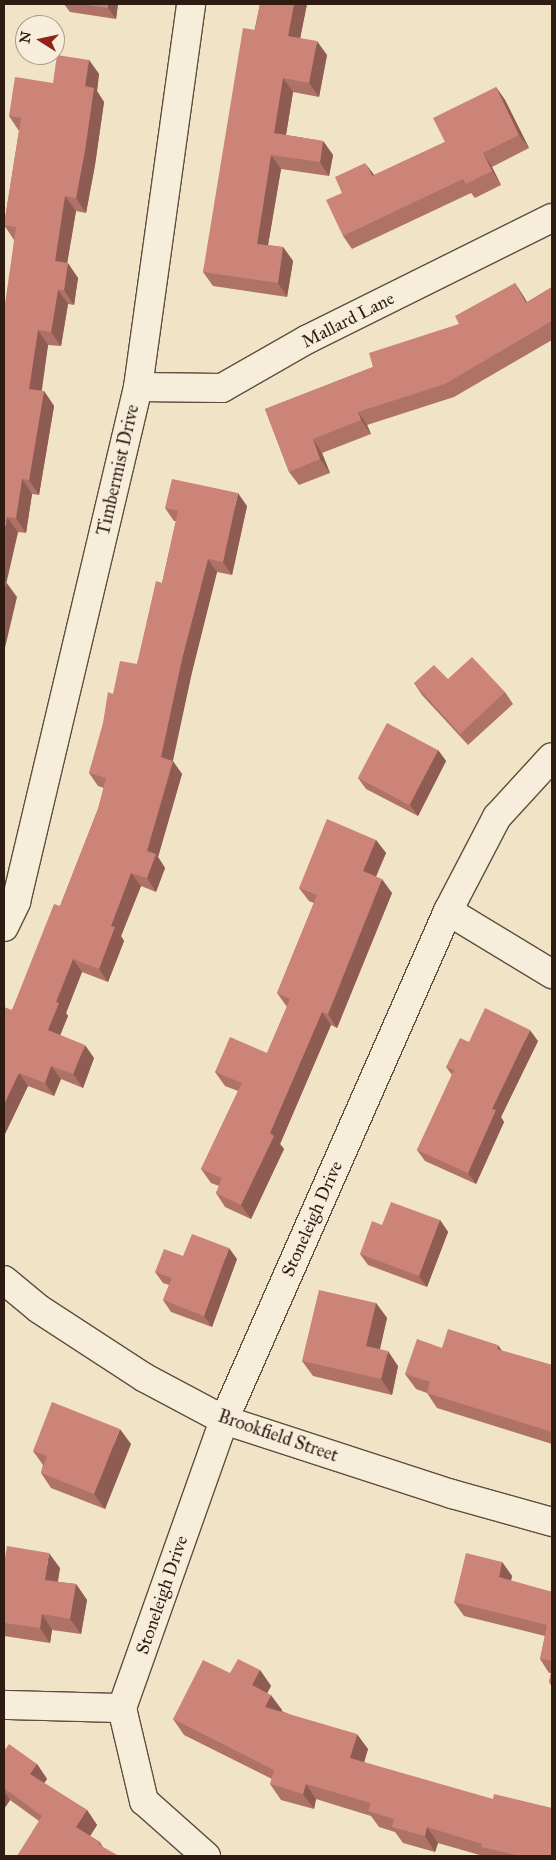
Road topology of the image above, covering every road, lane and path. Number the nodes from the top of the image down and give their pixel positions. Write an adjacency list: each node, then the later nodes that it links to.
1 (191, 4): 3 (street, Timbermist Drive)
2 (552, 218): 3 (street, Mallard Lane)
3 (138, 387): 6 (street, Timbermist Drive)
4 (552, 757): 5 (street, Stoneleigh Drive)
5 (448, 912): 7 (street); 9 (street, Stoneleigh Drive)
6 (4, 927)
7 (552, 974)
8 (4, 1280): 9 (street, Brookfield Street)
9 (224, 1420): 10 (street, Brookfield Street); 12 (street, Stoneleigh Drive)
10 (552, 1522)
11 (4, 1705): 12 (street)
12 (122, 1708): 13 (street)
13 (206, 1856)

